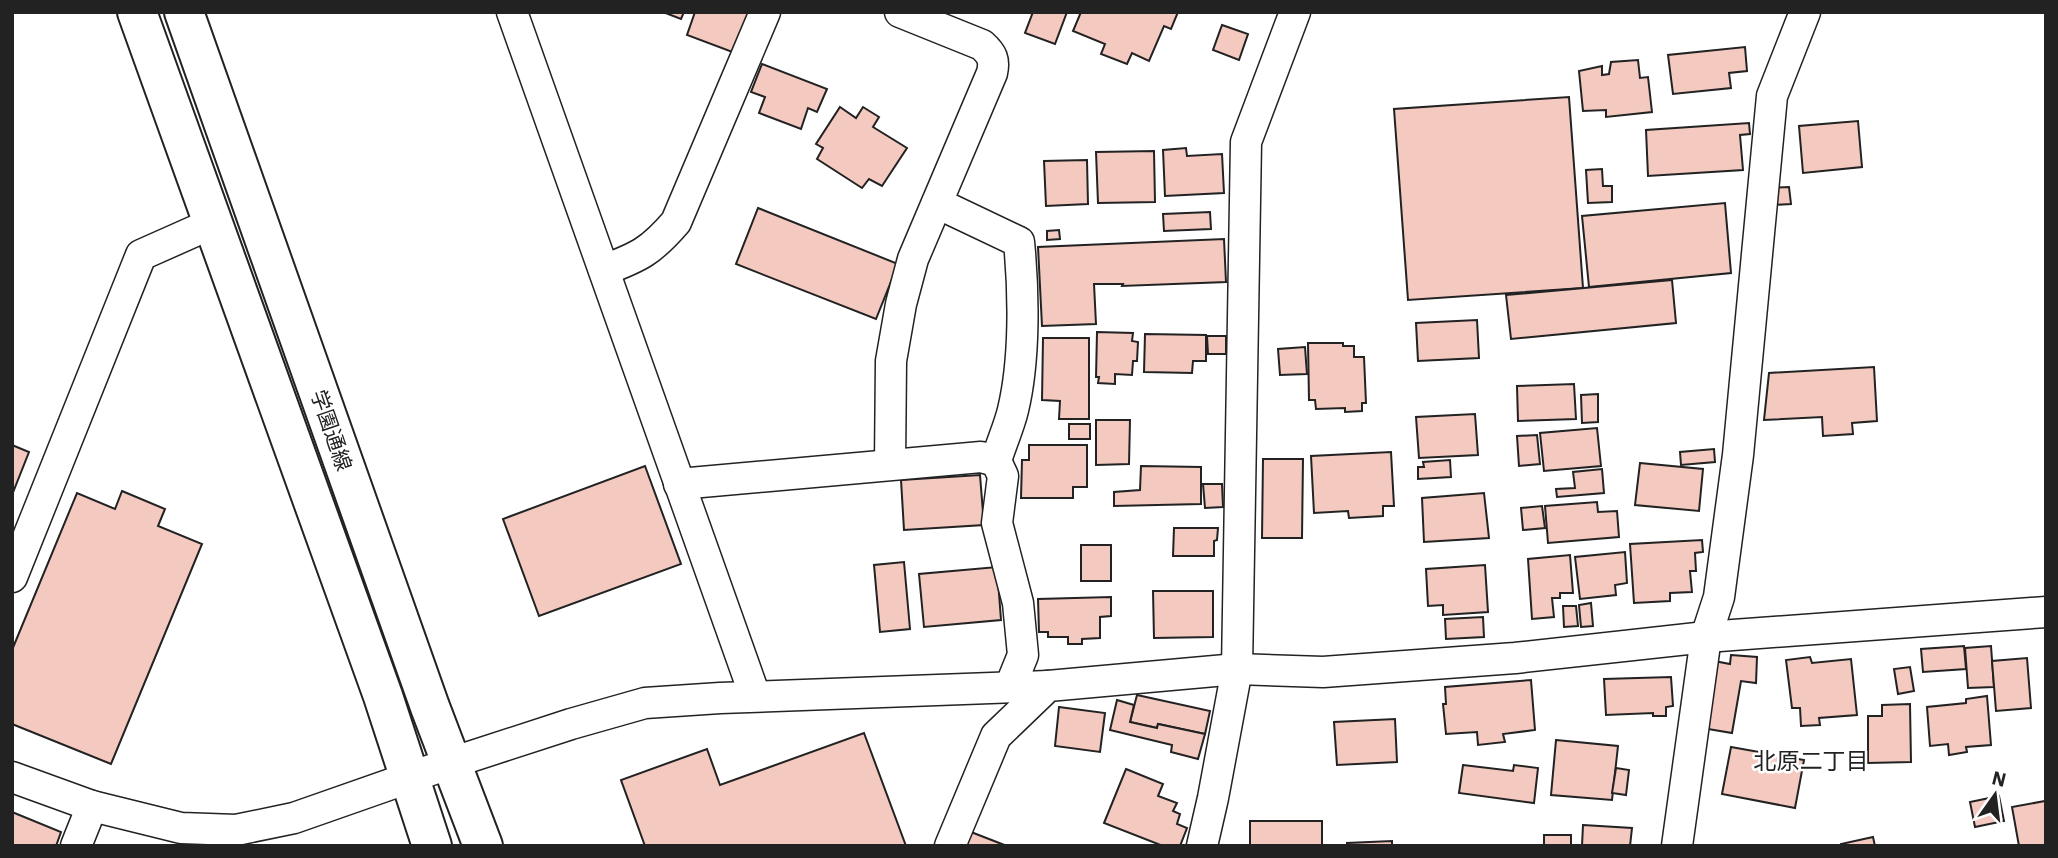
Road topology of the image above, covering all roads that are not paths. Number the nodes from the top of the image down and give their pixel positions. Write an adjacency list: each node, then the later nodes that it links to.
1 (137, 12): 9 (street, 学園通線)
2 (512, 12): 10 (street)
3 (765, 12): 10 (street)
4 (900, 12): 8 (street)
5 (1295, 12): 17 (street)
6 (1805, 12): 16 (street)
7 (188, 13): 21 (street, 学園通線)
8 (937, 203): 11 (street); 12 (street)
9 (214, 223): 14 (street); 23 (street, 学園通線)
10 (604, 270): 13 (street)
11 (996, 461): 12 (street); 19 (street)
12 (890, 464): 13 (street)
13 (679, 484): 20 (street)
14 (12, 577)
15 (2046, 612): 16 (street)
16 (1706, 637): 17 (street); 31 (street)
17 (1237, 669): 18 (street); 30 (street)
18 (1048, 686): 19 (street); 29 (street)
19 (1010, 687): 20 (street)
20 (755, 696): 21 (street)
21 (451, 763): 23 (street); 28 (street, 学園通線)
22 (12, 777): 24 (street)
23 (408, 777): 25 (street); 27 (street, 学園通線)
24 (92, 806): 25 (street); 26 (street)
25 (236, 838)
26 (76, 846)
27 (432, 846)
28 (483, 846)
29 (950, 846)
30 (1202, 846)
31 (1677, 846)

